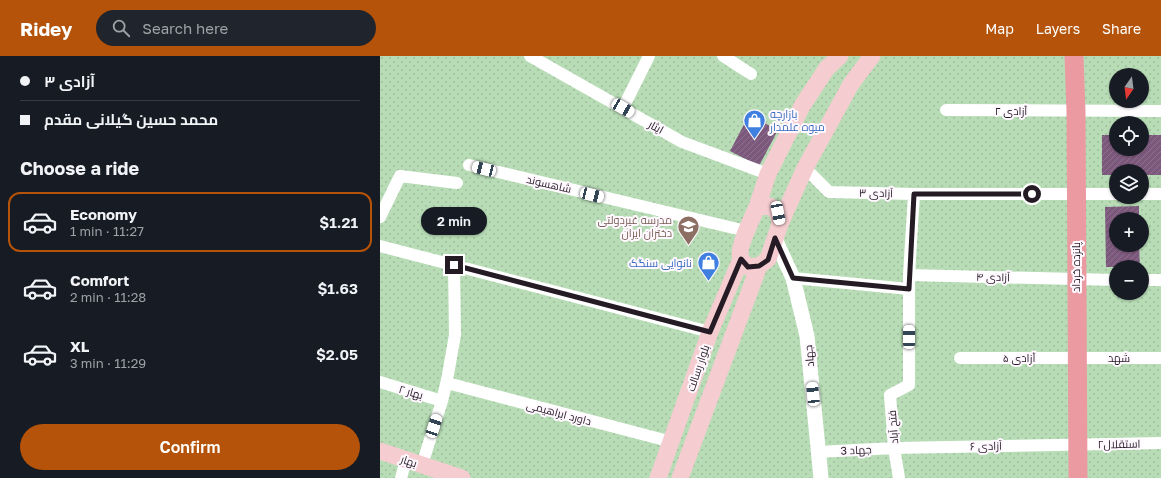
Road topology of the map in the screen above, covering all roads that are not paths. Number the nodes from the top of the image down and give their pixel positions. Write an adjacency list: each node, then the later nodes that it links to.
1 (530, 56): 8 (street, ایثار)
2 (649, 56): 8 (street)
3 (723, 56): 7 (street)
4 (840, 56): 14 (main road)
5 (872, 56): 13 (main road)
6 (1074, 56): 10 (main road, پانزده خرداد)
7 (751, 74)
8 (623, 108): 14 (street, ایثار)
9 (946, 110): 10 (street, آزادی ۲)
10 (1076, 111): 11 (street, آزادی ۲); 17 (main road, پانزده خرداد)
11 (1161, 111)
12 (469, 165): 23 (street, شاهسوند)
13 (805, 168): 16 (street, آزادی ۳); 24 (main road)
14 (768, 174): 21 (main road)
15 (457, 183): 22 (street)
16 (914, 194): 17 (street, آزادی ۳); 29 (street, فتح آباد)
17 (1076, 194): 18 (street, آزادی ۳); 31 (main road, پانزده خرداد)
18 (1109, 194)
19 (1149, 194): 20 (street)
20 (1161, 194)
21 (757, 207): 23 (main road, بلوار رسالت); 24 (main road)
22 (380, 217)
23 (746, 231): 26 (main road, بلوار رسالت)
24 (777, 231): 28 (main road, بلوار رسالت); 30 (street, جهاد)
25 (380, 246): 27 (street)
26 (741, 259): 28 (main road); 36 (main road, بلوار رسالت)
27 (454, 265): 36 (street); 41 (street)
28 (759, 266): 54 (main road, بلوار رسالت)
29 (909, 276): 31 (street, آزادی ۴); 35 (street, فتح آباد)
30 (793, 278): 35 (street); 48 (street, جهاد)
31 (1076, 280): 32 (street, آزادی ۴); 38 (main road, پانزده خرداد)
32 (1109, 280)
33 (1149, 280): 34 (street)
34 (1161, 280)
35 (909, 289): 46 (street, فتح آباد)
36 (710, 332): 43 (main road, بلوار رسالت)
37 (960, 358): 38 (street, آزادی ۵)
38 (1077, 358): 39 (street, شهد); 45 (main road, پانزده خرداد)
39 (1161, 358)
40 (380, 382): 42 (street, بهار ۲)
41 (446, 383): 42 (street); 43 (street, داورد ابراهیمی)
42 (442, 401): 50 (street)
43 (672, 442): 53 (main road, بلوار رسالت)
44 (1161, 443): 45 (street, استقلال۲)
45 (1078, 444): 46 (street, آزادی ۶); 57 (main road, پانزده خرداد)
46 (894, 448): 48 (street, جهاد 3); 56 (street, فتح آباد)
47 (380, 452): 49 (main road, بهار)
48 (818, 452): 55 (street, جهاد)
49 (406, 460): 50 (main road, بهار); 51 (street)
50 (422, 465): 52 (main road, بهار)
51 (401, 478)
52 (462, 478)
53 (658, 478)
54 (680, 478)
55 (821, 478)
56 (899, 478)
57 (1078, 478)

